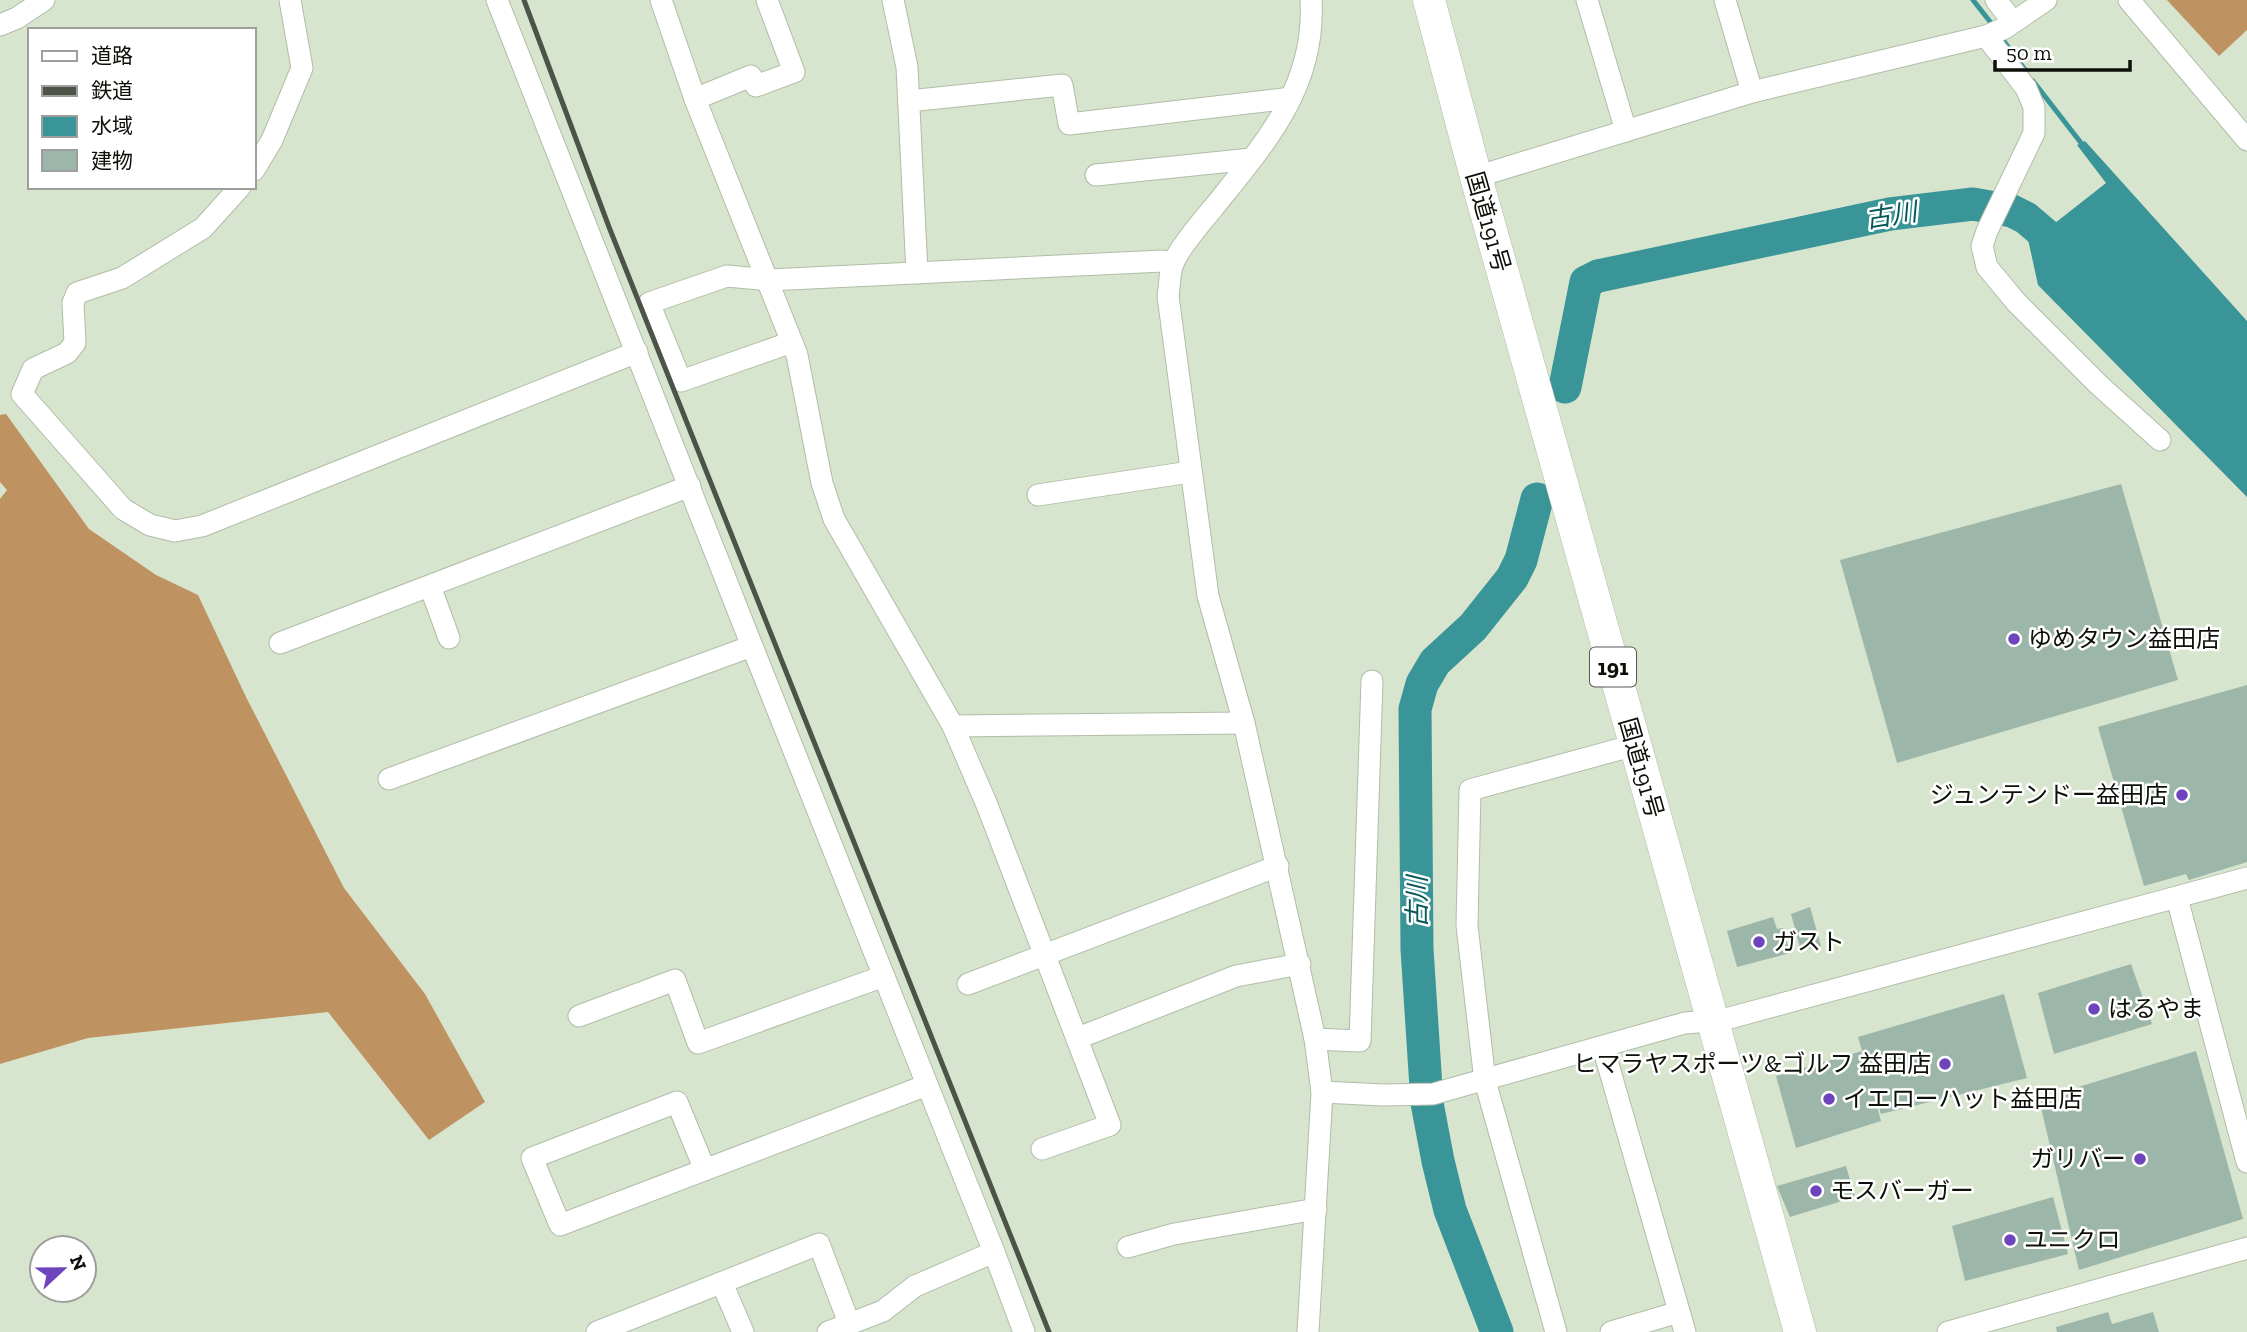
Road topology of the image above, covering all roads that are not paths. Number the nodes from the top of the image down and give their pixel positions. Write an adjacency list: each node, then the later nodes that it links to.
1 (44, 0): 15 (street)
2 (290, 0): 24 (street)
3 (497, 0): 32 (street)
4 (661, 0): 19 (street)
5 (767, 0): 19 (street)
6 (893, 0): 20 (street)
7 (1311, 0): 18 (street)
8 (1429, 0): 26 (highway, 国道191号 / 191)
9 (1587, 0): 21 (street)
10 (1725, 0): 17 (street)
11 (1996, 0): 14 (street)
12 (2046, 0): 14 (street)
13 (2129, 0): 22 (street)
14 (2013, 22): 16 (street)
15 (0, 25)
16 (1986, 36): 17 (street); 33 (street)
17 (1752, 92): 21 (street)
18 (1291, 98): 20 (street); 23 (street)
19 (695, 99): 30 (street)
20 (909, 101): 29 (street)
21 (1626, 131): 26 (street)
22 (2247, 140)
23 (1251, 159): 25 (street); 28 (street)
24 (256, 167)
25 (1097, 175)
26 (1476, 177): 44 (highway, 国道191号 / 191)
27 (238, 189): 32 (street)
28 (1173, 263): 29 (street); 34 (street)
29 (917, 273): 30 (street)
30 (769, 280): 31 (street); 31 (street)
31 (792, 342): 43 (street)
32 (637, 352): 35 (street)
33 (2161, 440)
34 (1190, 472): 36 (street); 42 (street)
35 (690, 486): 37 (street); 40 (street)
36 (1038, 495)
37 (430, 586): 38 (street); 39 (street)
38 (449, 638)
39 (280, 643)
40 (751, 646): 45 (street); 51 (street)
41 (1372, 681): 56 (street)
42 (1244, 723): 43 (street); 46 (street)
43 (953, 726): 49 (street)
44 (1635, 745): 54 (highway, 国道191号 / 191); 58 (street)
45 (388, 779)
46 (1278, 866): 49 (street); 50 (street)
47 (2247, 878): 48 (street)
48 (2177, 898): 54 (street); 62 (street)
49 (1043, 955): 52 (street); 55 (street)
50 (1300, 964): 55 (street); 56 (street)
51 (884, 976): 53 (street); 59 (street)
52 (968, 984)
53 (579, 1016)
54 (1713, 1022): 57 (street); 78 (highway, 国道191号 / 191)
55 (1078, 1038): 61 (street)
56 (1315, 1039): 60 (street)
57 (1603, 1047): 58 (street); 69 (street)
58 (1485, 1081): 60 (street); 76 (street)
59 (927, 1085): 63 (street); 67 (street)
60 (1322, 1091): 64 (street)
61 (1042, 1149)
62 (2247, 1162)
63 (705, 1170): 63 (street)
64 (1316, 1209): 65 (street); 75 (street)
65 (1128, 1247)
66 (2247, 1248): 79 (street)
67 (994, 1252): 70 (street); 74 (street)
68 (722, 1283): 70 (street); 71 (street); 72 (street)
69 (1682, 1322): 77 (street)
70 (849, 1323): 73 (street)
71 (597, 1332)
72 (743, 1332)
73 (828, 1332)
74 (1024, 1332)
75 (1308, 1332)
76 (1556, 1332)
77 (1611, 1332)
78 (1800, 1332)
79 (1948, 1332)

